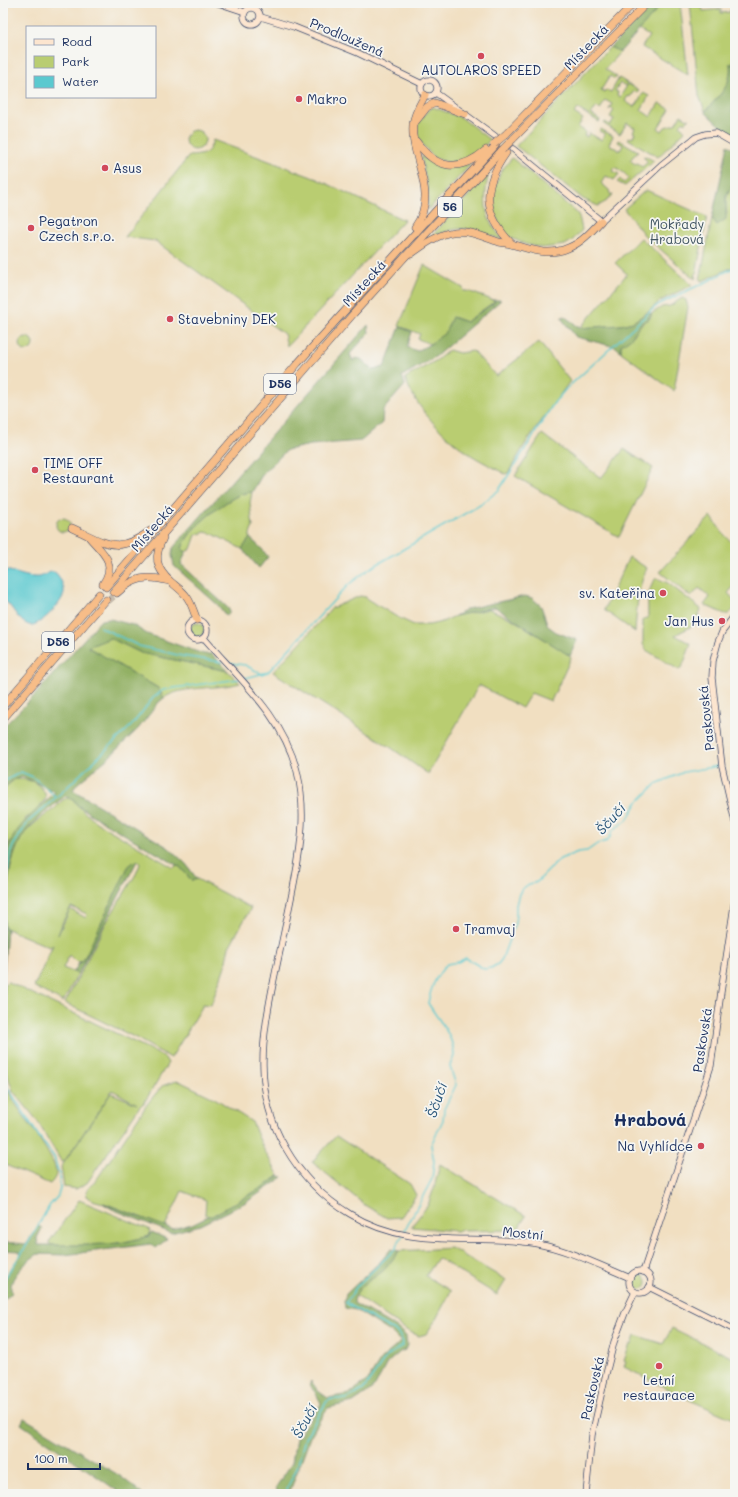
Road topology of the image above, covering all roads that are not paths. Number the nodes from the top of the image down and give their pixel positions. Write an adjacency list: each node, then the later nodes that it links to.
1 (218, 3): 4 (main road)
2 (634, 3): 13 (highway, Místecká, bridge)
3 (647, 3): 16 (highway, Místecká / 56, bridge)
4 (245, 12): 5 (main road); 5 (main road)
5 (260, 16): 6 (main road, Prodloužená)
6 (422, 84): 7 (main road); 8 (main road)
7 (436, 93): 8 (main road); 9 (main road)
8 (425, 95): 10 (highway)
9 (465, 114): 10 (highway); 11 (main road)
10 (413, 125): 12 (highway)
11 (495, 136)
12 (414, 139): 13 (highway); 20 (highway)
13 (495, 144): 17 (highway, Místecká / 56)
14 (735, 144): 18 (main road)
15 (513, 150): 18 (main road)
16 (504, 152): 19 (highway); 21 (highway, Místecká / 56)
17 (455, 189): 20 (highway, Místecká / D56)
18 (601, 222): 19 (highway)
19 (512, 244): 21 (highway)
20 (398, 252): 22 (highway, Místecká / D56)
21 (398, 264): 23 (highway, Místecká / D56)
22 (164, 519): 25 (highway); 25 (highway, Místecká / D56)
23 (172, 523): 26 (highway); 26 (highway, Místecká / D56)
24 (72, 528): 25 (highway)
25 (89, 537)
26 (169, 581): 30 (highway)
27 (98, 593): 32 (highway, D56)
28 (107, 601): 33 (highway, D56)
29 (735, 615): 34 (main road, Paskovská)
30 (196, 620): 31 (main road); 31 (main road)
31 (204, 638): 37 (main road, Mostní)
32 (3, 706)
33 (3, 720)
34 (735, 822)
35 (735, 899): 36 (main road, Paskovská)
36 (643, 1272): 37 (main road); 38 (main road)
37 (630, 1278): 39 (main road)
38 (649, 1287): 39 (main road); 40 (main road)
39 (635, 1292): 41 (main road, Paskovská)
40 (735, 1330)
41 (586, 1494)

